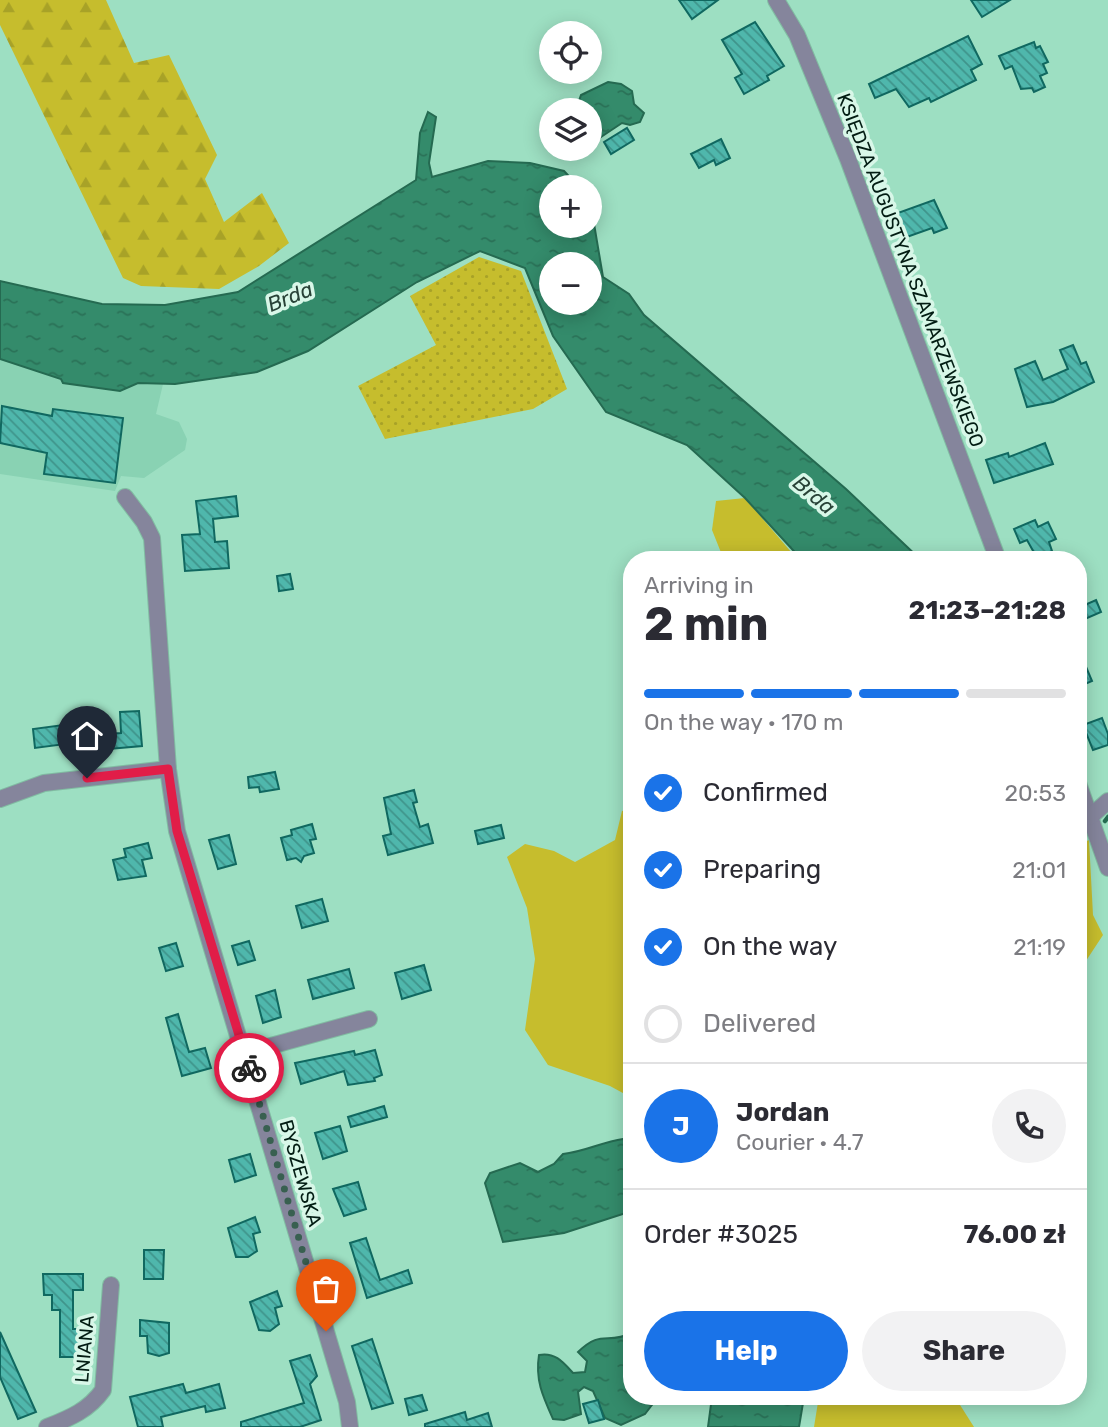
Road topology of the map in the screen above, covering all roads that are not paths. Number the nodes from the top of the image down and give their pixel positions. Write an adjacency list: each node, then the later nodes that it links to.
1 (776, 0): 3 (street, KSIĘDZA AUGUSTYNA SZAMARZEWSKIEGO)
2 (125, 497): 4 (street, BYSZEWSKA)
3 (995, 551)
4 (168, 769): 5 (street); 11 (street, BYSZEWSKA)
5 (0, 799)
6 (1108, 801): 8 (street)
7 (1087, 808): 8 (street)
8 (1090, 817): 9 (street)
9 (1108, 868)
10 (369, 1019): 11 (street)
11 (245, 1053): 14 (street, BYSZEWSKA)
12 (111, 1285): 13 (street, LNIANA)
13 (47, 1427)
14 (350, 1427)

